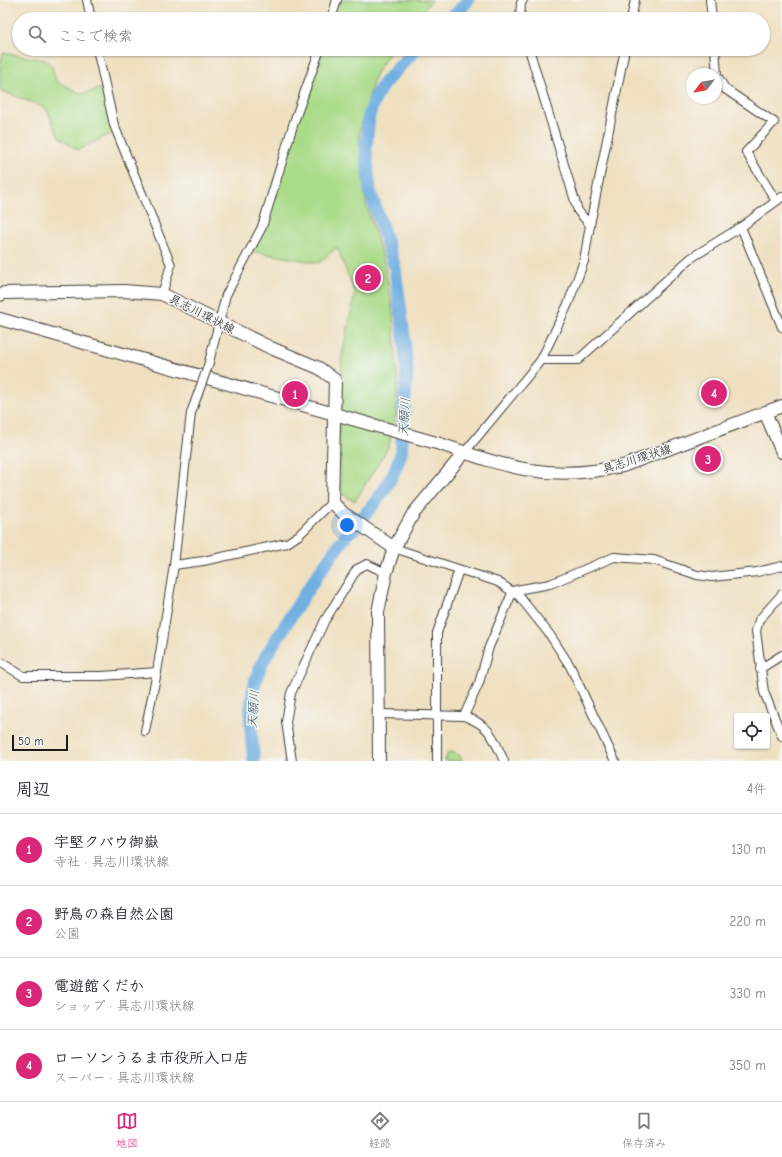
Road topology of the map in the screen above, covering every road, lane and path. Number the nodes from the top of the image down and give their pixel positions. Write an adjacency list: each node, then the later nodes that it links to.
1 (87, 0): 6 (street)
2 (337, 0): 7 (street)
3 (523, 0): 8 (street)
4 (635, 0): 9 (street)
5 (710, 0): 10 (street)
6 (90, 12)
7 (333, 12)
8 (520, 12)
9 (632, 12)
10 (711, 12)
11 (99, 56): 19 (street)
12 (318, 56): 22 (street)
13 (531, 56): 17 (street)
14 (625, 56): 17 (street)
15 (716, 56): 16 (street)
16 (779, 199): 18 (street)
17 (590, 225): 24 (street)
18 (741, 227): 23 (street); 24 (street)
19 (162, 294): 20 (main road, 具志川環状線); 22 (main road, 具志川環状線)
20 (0, 295)
21 (0, 319): 27 (main road, 具志川環状線)
22 (220, 324): 27 (main road, 具志川環状線); 32 (street, bridge)
23 (782, 327)
24 (541, 360): 29 (street)
25 (782, 406): 26 (main road, 具志川環状線)
26 (765, 412): 28 (main road); 29 (main road, 具志川環状線)
27 (334, 414): 29 (main road, 具志川環状線); 30 (main road, 具志川環状線)
28 (782, 452)
29 (464, 453): 31 (main road)
30 (332, 502): 31 (main road); 32 (street)
31 (394, 548): 34 (street); 35 (main road)
32 (174, 565): 41 (street)
33 (782, 566): 36 (street)
34 (459, 570): 36 (street); 43 (street)
35 (386, 573): 42 (main road); 47 (street)
36 (513, 591): 44 (street); 51 (street)
37 (782, 594): 40 (street)
38 (782, 655): 40 (street)
39 (0, 662): 41 (street)
40 (760, 669): 46 (street)
41 (158, 672): 45 (street)
42 (379, 714): 43 (street); 48 (main road)
43 (437, 715): 44 (street); 49 (street)
44 (464, 716): 50 (street)
45 (145, 731)
46 (782, 736)
47 (292, 761)
48 (379, 761)
49 (438, 761)
50 (504, 761)
51 (615, 761)

